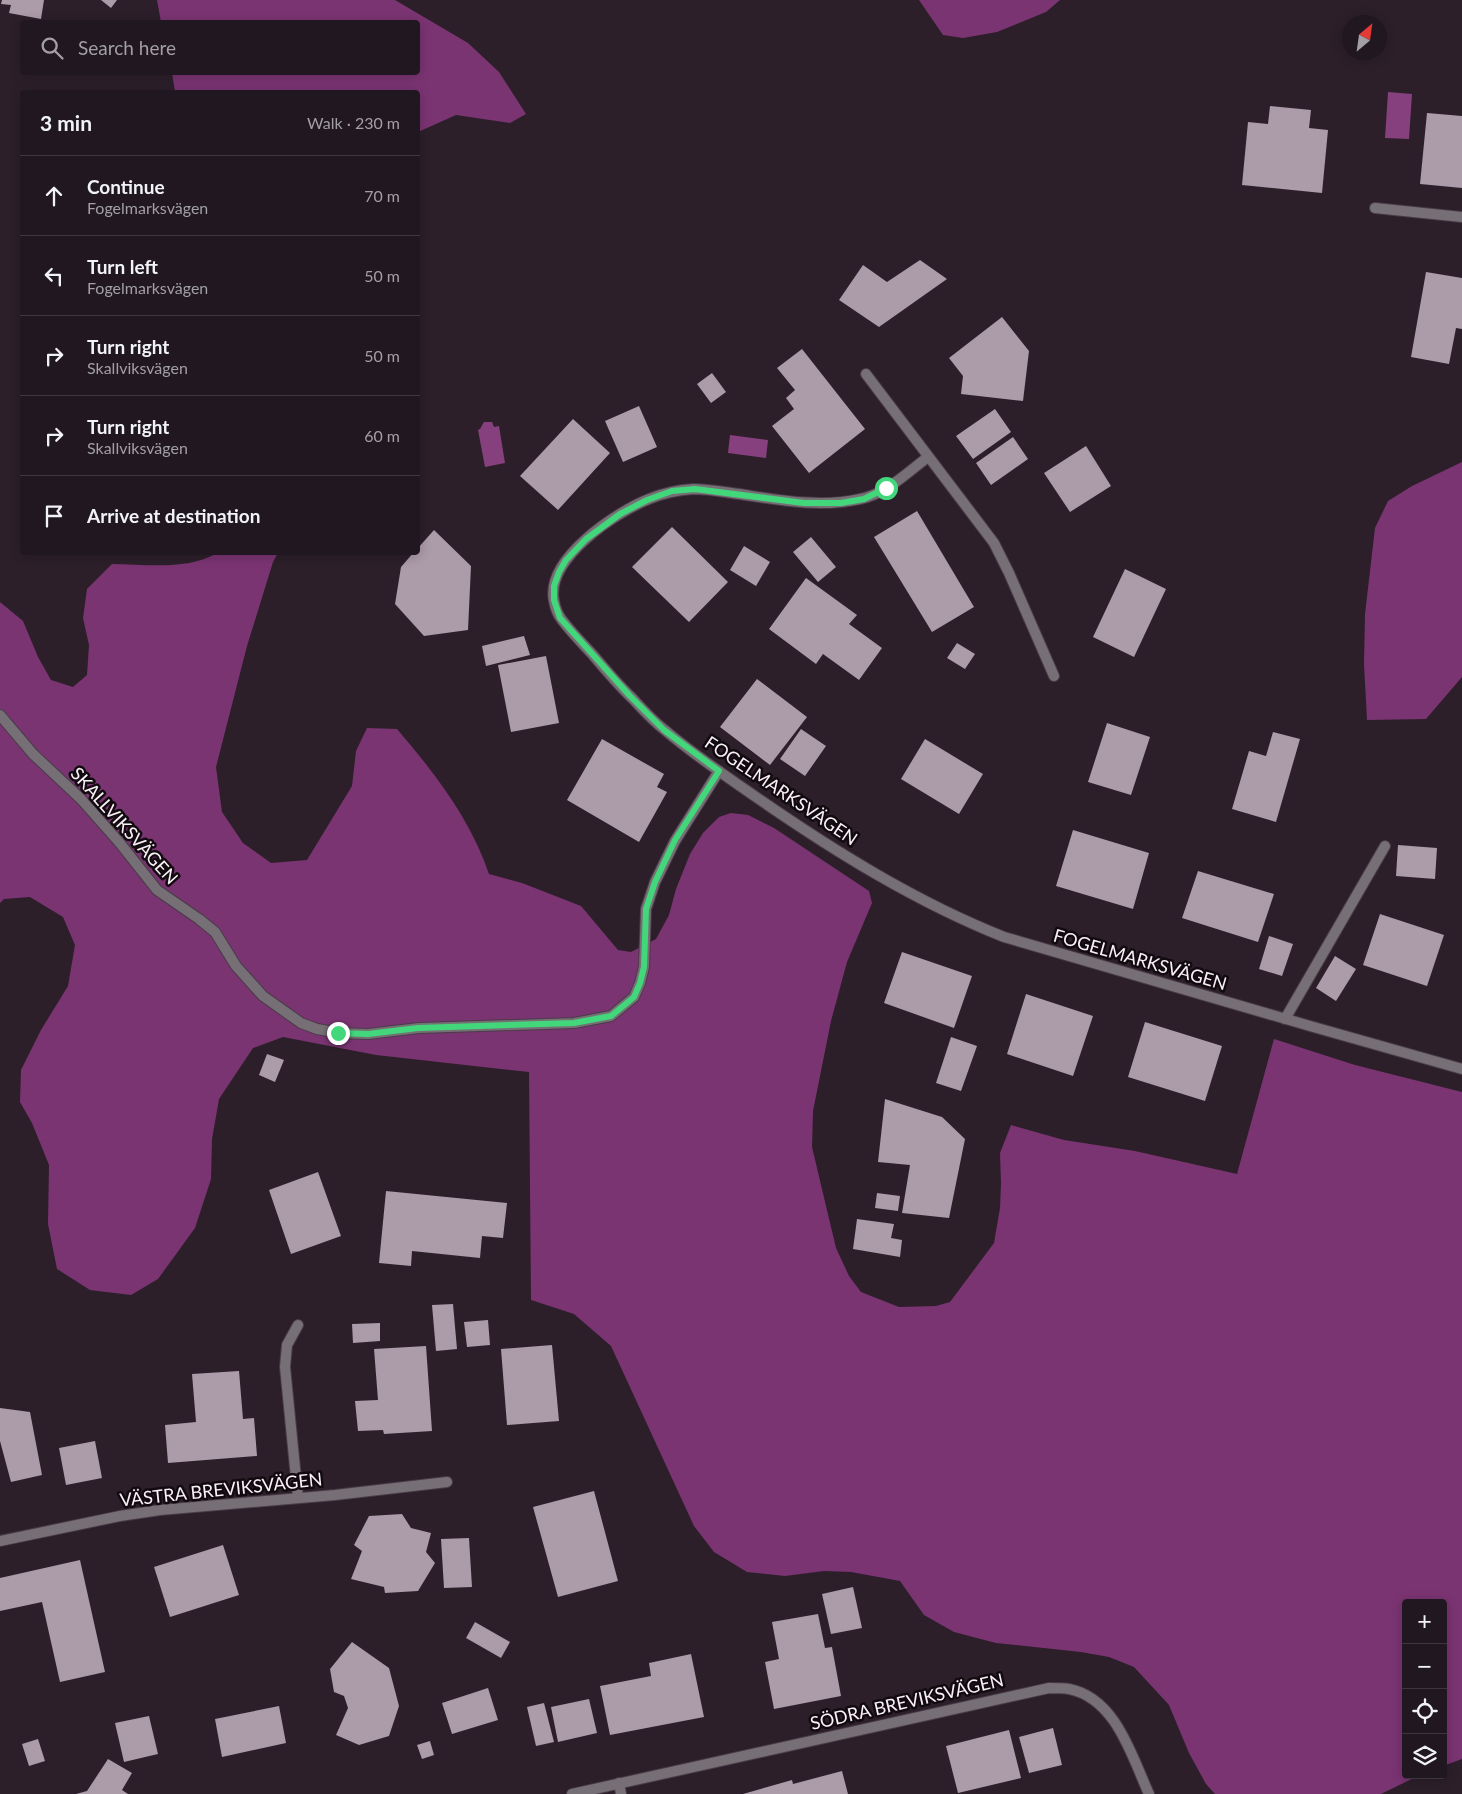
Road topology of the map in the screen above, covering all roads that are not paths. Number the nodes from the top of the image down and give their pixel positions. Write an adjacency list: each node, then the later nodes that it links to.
1 (1375, 208): 2 (street)
2 (1462, 217)
3 (866, 374): 4 (street)
4 (928, 457): 5 (street); 7 (street, FOGELMARKSVÄGEN)
5 (1054, 676)
6 (0, 715): 7 (street, SKALLVIKSVÄGEN)
7 (719, 771): 9 (street, FOGELMARKSVÄGEN)
8 (1385, 846): 9 (street)
9 (1285, 1019): 10 (street, FOGELMARKSVÄGEN)
10 (1462, 1069)
11 (298, 1324): 13 (street)
12 (447, 1482): 13 (street, VÄSTRA BREVIKSVÄGEN)
13 (298, 1498): 14 (street, VÄSTRA BREVIKSVÄGEN)
14 (0, 1541)
15 (619, 1783): 16 (street, SÖDRA BREVIKSVÄGEN); 17 (street); 18 (street, SÖDRA BREVIKSVÄGEN)
16 (572, 1794)
17 (621, 1794)
18 (1149, 1794)

